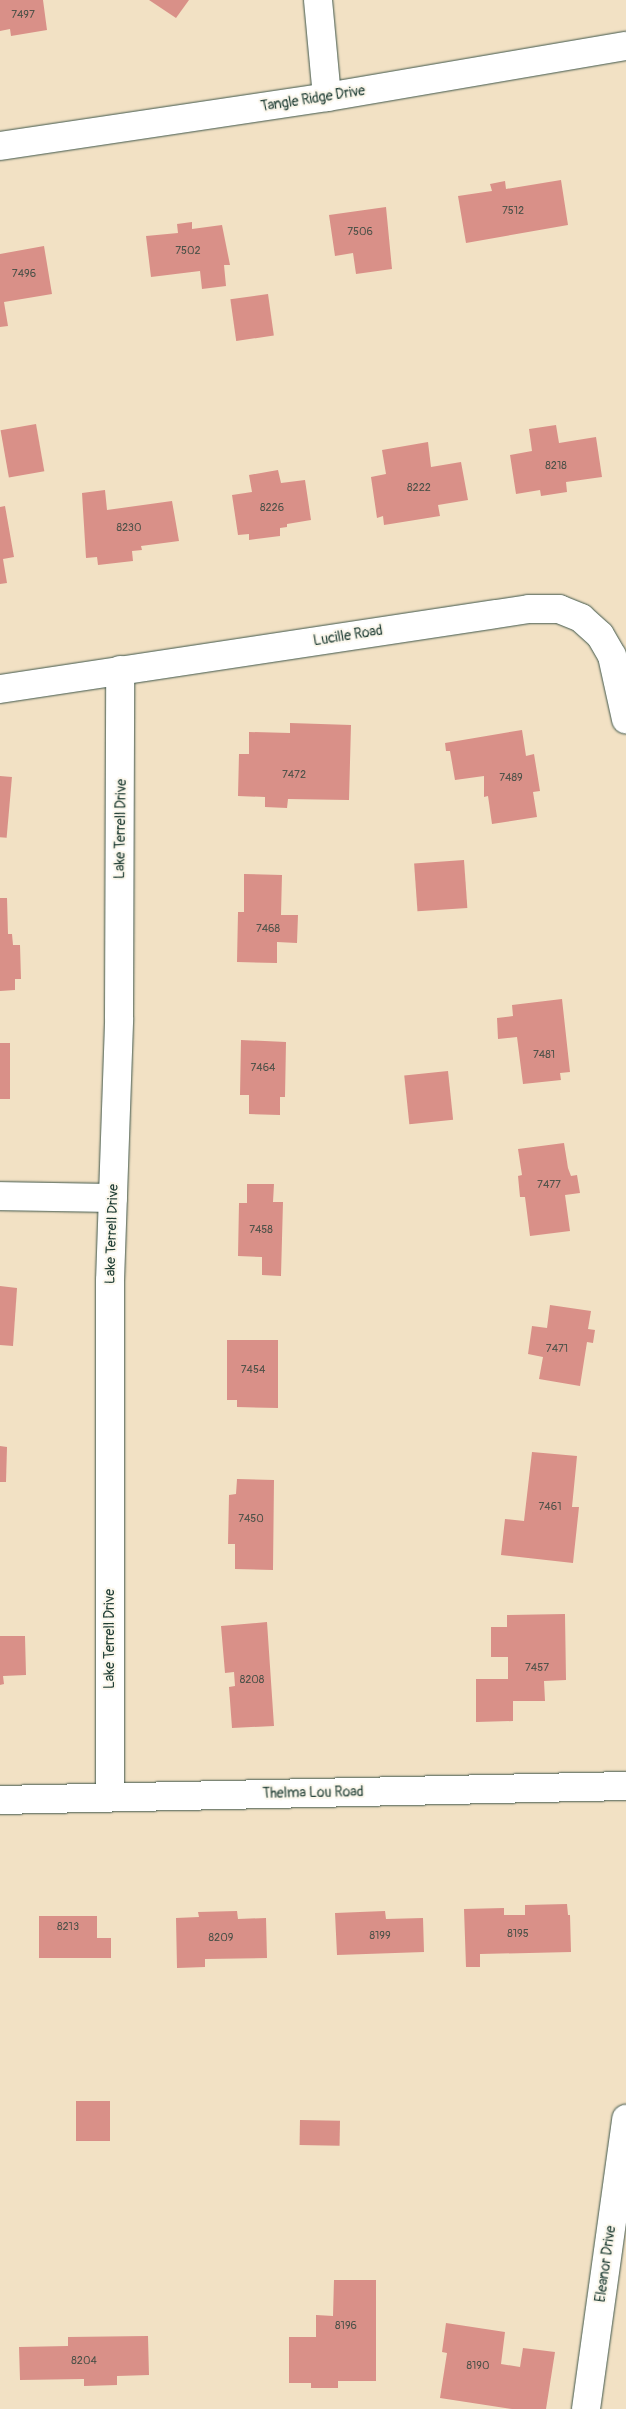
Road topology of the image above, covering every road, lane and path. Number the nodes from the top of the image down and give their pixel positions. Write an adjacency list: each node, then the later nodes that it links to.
1 (318, 0): 3 (street)
2 (626, 46): 3 (street, Tangle Ridge Drive)
3 (327, 97): 4 (street, Tangle Ridge Drive)
4 (0, 146)
5 (120, 670): 6 (street, Lucille Road); 7 (street, Lucille Road); 9 (street, Lake Terrell Drive)
6 (0, 689)
7 (626, 719)
8 (0, 1196): 9 (street)
9 (113, 1198): 11 (street, Lake Terrell Drive)
10 (626, 1786): 11 (street, Thelma Lou Road)
11 (110, 1797): 12 (street, Thelma Lou Road)
12 (0, 1800)
13 (626, 2120): 14 (street, Eleanor Drive)
14 (586, 2409)

